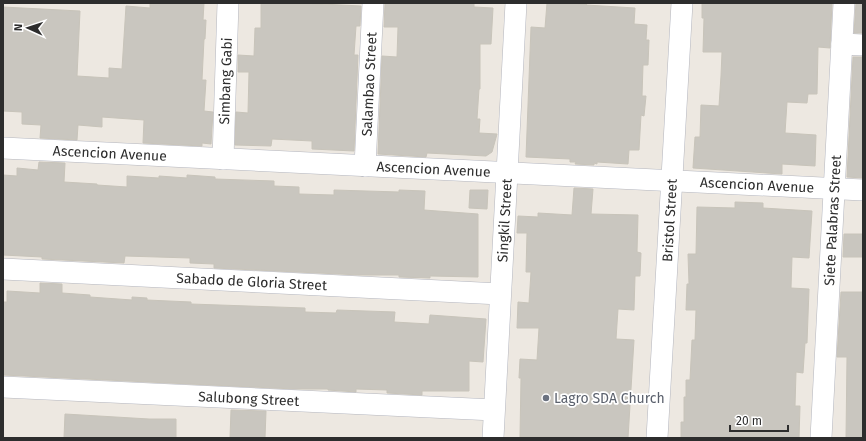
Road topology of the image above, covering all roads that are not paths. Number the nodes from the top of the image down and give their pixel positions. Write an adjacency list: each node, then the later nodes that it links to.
1 (228, 3): 9 (street, Simbang Gabi)
2 (374, 3): 10 (street, Salambao Street)
3 (516, 3): 11 (street, Singkil Street)
4 (682, 3): 12 (street, Bristol Street)
5 (844, 3): 6 (street, Siete Palabras Street)
6 (842, 44): 7 (street); 13 (street, Siete Palabras Street)
7 (863, 45)
8 (3, 148): 9 (street, Ascencion Avenue)
9 (223, 159): 10 (street, Ascencion Avenue)
10 (365, 166): 11 (street, Ascencion Avenue)
11 (507, 172): 12 (street, Ascencion Avenue); 16 (street, Singkil Street)
12 (672, 180): 13 (street, Ascencion Avenue); 20 (street, Bristol Street)
13 (834, 189): 14 (street, Ascencion Avenue); 21 (street, Siete Palabras Street)
14 (863, 190)
15 (3, 269): 16 (street, Sabado de Gloria Street)
16 (500, 294): 18 (street, Singkil Street)
17 (3, 387): 18 (street, Salubong Street)
18 (494, 410): 19 (street, Singkil Street)
19 (492, 438)
20 (657, 438)
21 (821, 438)

